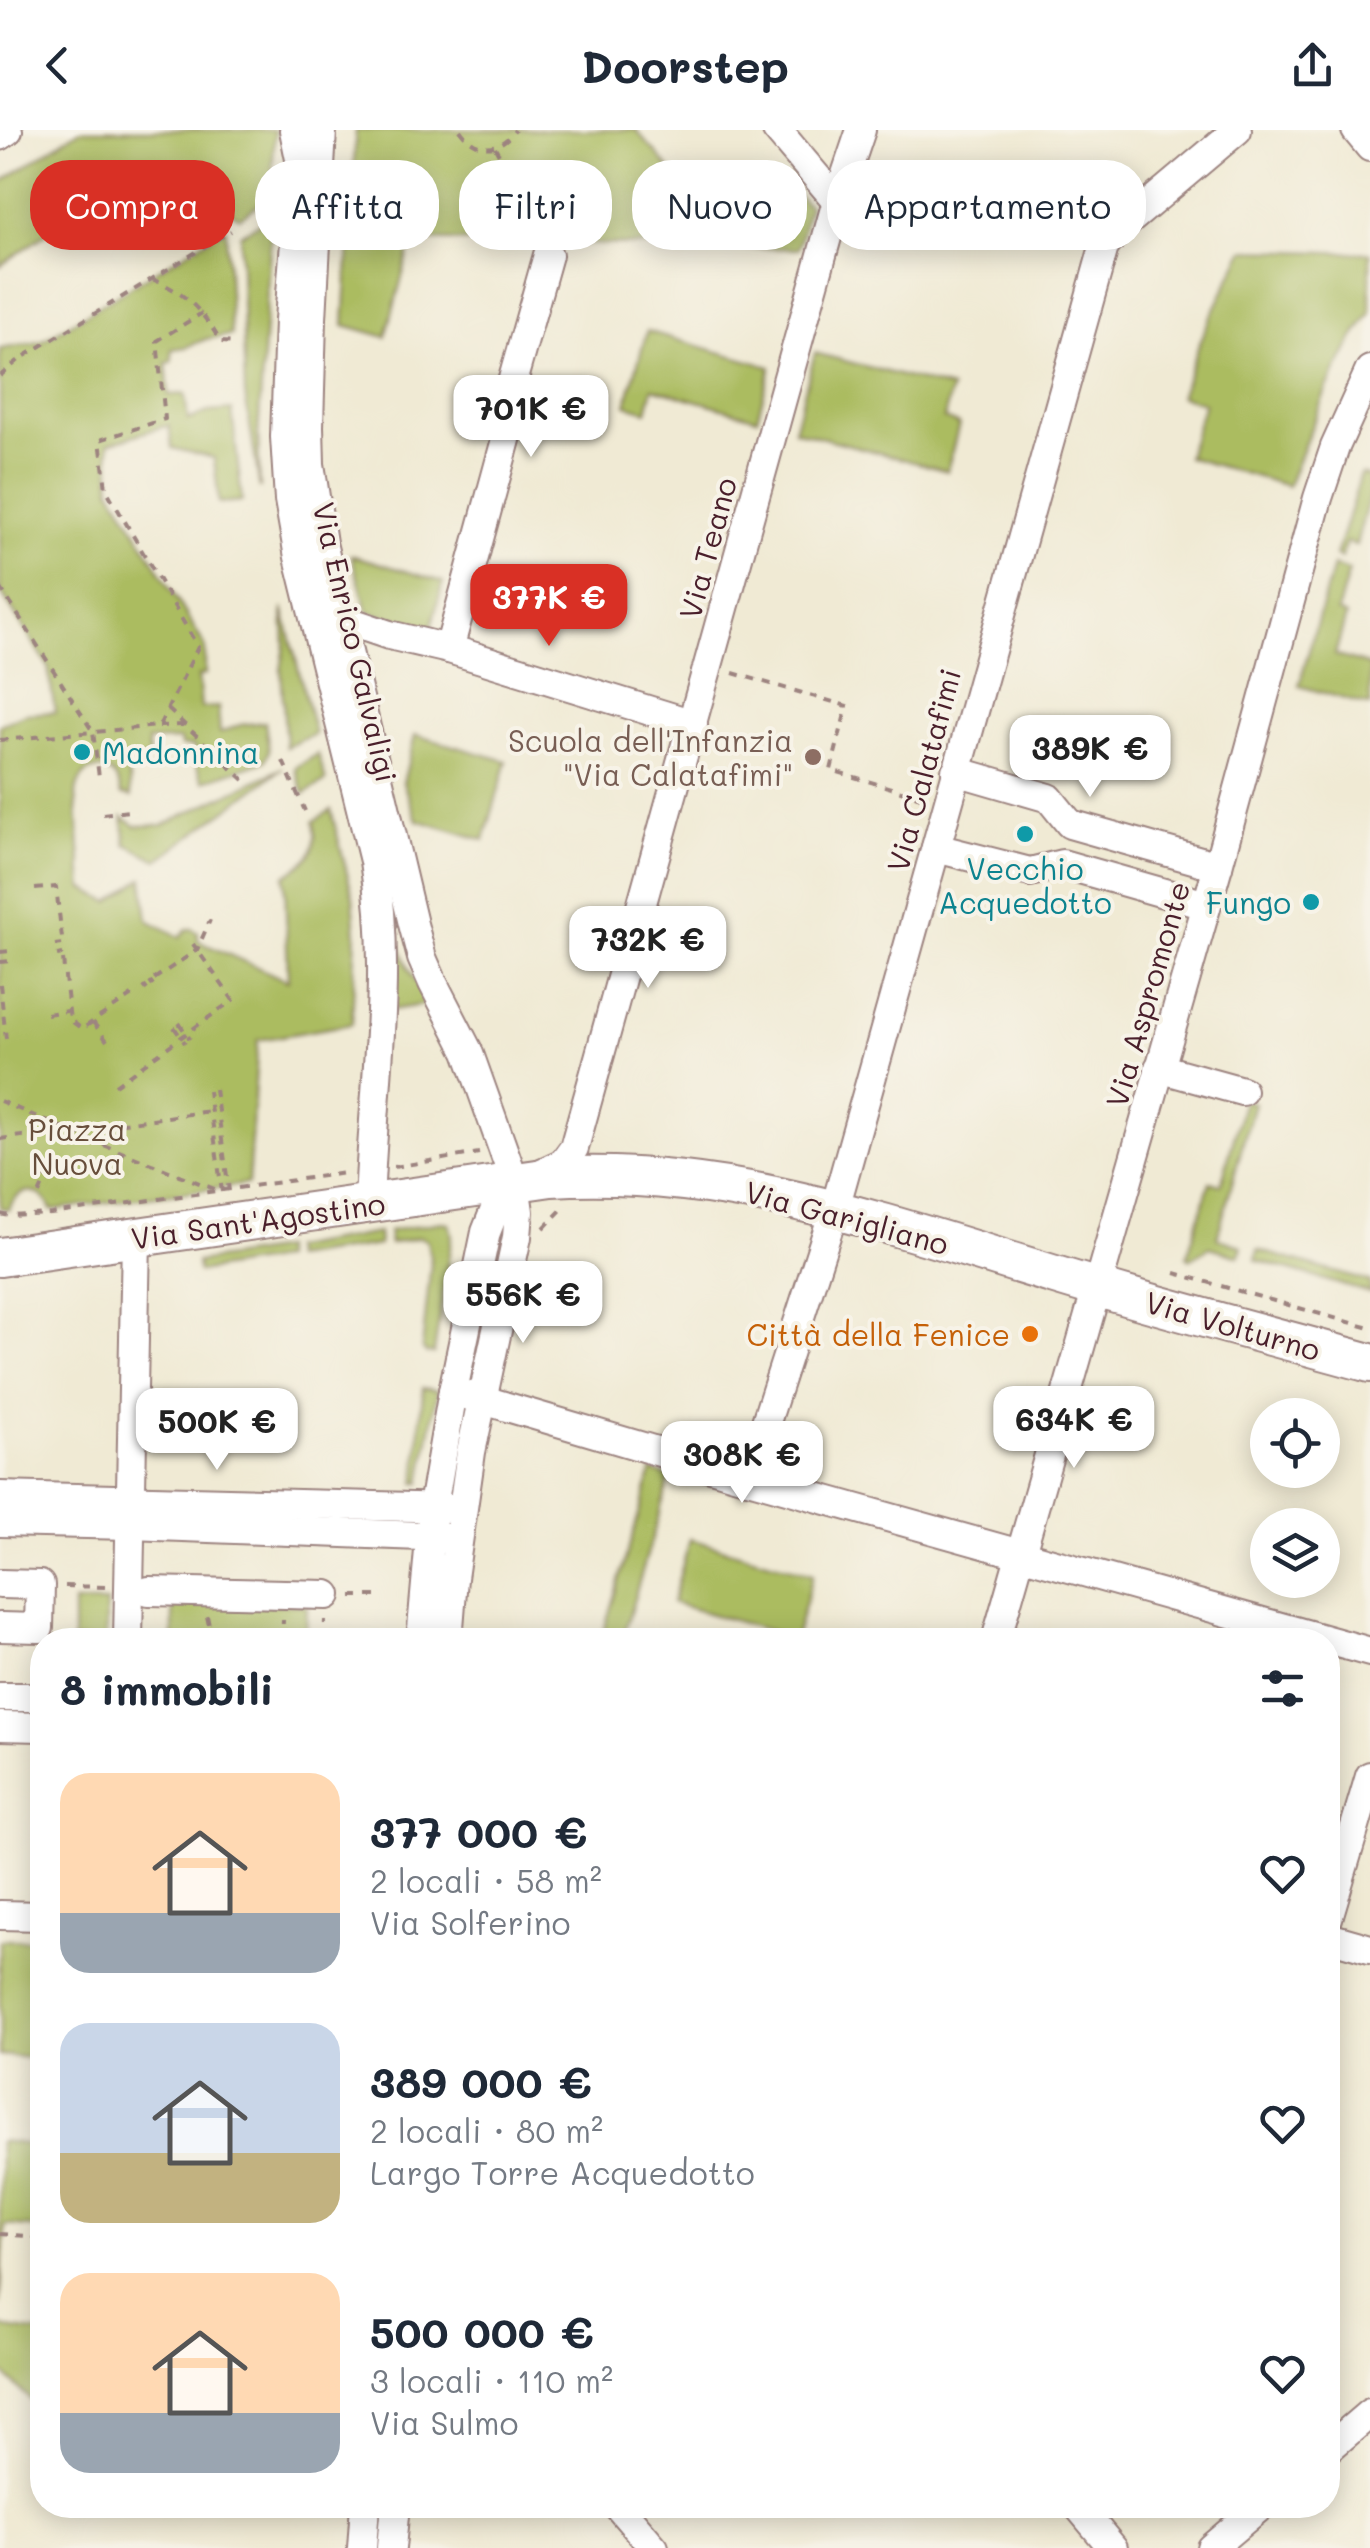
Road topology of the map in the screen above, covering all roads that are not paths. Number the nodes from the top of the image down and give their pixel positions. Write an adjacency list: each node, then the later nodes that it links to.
1 (8, 130): 8 (street)
2 (294, 130): 25 (street, Via Enrico Galvaligi)
3 (322, 130): 15 (street, Via Enrico Galvaligi)
4 (777, 130): 11 (street)
5 (861, 130): 10 (street, Via Teano)
6 (1237, 130): 20 (street, Via Calatafimi)
7 (1356, 130): 9 (street)
8 (0, 136)
9 (1370, 146)
10 (850, 160)
11 (827, 189)
12 (827, 233): 19 (street, Via Teano)
13 (543, 250): 17 (street)
14 (1370, 370): 22 (street, Via Aspromonte)
15 (339, 618): 16 (street); 18 (street, Via Enrico Galvaligi)
16 (388, 636): 17 (street); 18 (street)
17 (450, 649): 19 (street)
18 (349, 660): 24 (street, Via Enrico Galvaligi)
19 (693, 724): 28 (street, Via Teano)
20 (956, 770): 21 (street, Via Calatafimi); 22 (street)
21 (936, 848): 23 (street); 31 (street, Via Calatafimi)
22 (1218, 866): 23 (street, Via Aspromonte)
23 (1206, 905): 26 (street, Via Aspromonte)
24 (413, 924): 25 (street); 29 (street, Via Enrico Galvaligi)
25 (381, 928): 30 (street, Via Enrico Galvaligi)
26 (1159, 1068): 27 (street); 34 (street, Via Aspromonte)
27 (1242, 1091)
28 (578, 1175): 29 (main road, Via Garigliano); 31 (main road, Via Garigliano)
29 (515, 1183): 30 (main road, Via Sant'Agostino); 36 (street); 37 (street, Via Enrico Galvaligi)
30 (361, 1188): 32 (main road, Via Sant'Agostino)
31 (835, 1208): 34 (main road, Via Garigliano); 38 (street, Via Calatafimi)
32 (136, 1238): 33 (main road, Via Sant'Agostino); 42 (street)
33 (0, 1257)
34 (1097, 1287): 35 (main road, Via Volturno); 46 (street, Via Aspromonte)
35 (1370, 1364)
36 (453, 1391): 37 (street); 40 (street)
37 (481, 1400): 38 (street); 41 (street, Via Enrico Galvaligi)
38 (748, 1478): 46 (street)
39 (0, 1496): 42 (street)
40 (433, 1506): 41 (street); 42 (street); 44 (street)
41 (462, 1509): 45 (street, Via Enrico Galvaligi)
42 (130, 1512): 43 (street); 44 (street); 51 (street)
43 (0, 1522)
44 (430, 1536): 45 (street); 52 (street)
45 (458, 1538): 53 (street, Via Enrico Galvaligi)
46 (1021, 1553): 54 (street, Via Aspromonte); 55 (street)
47 (0, 1584): 50 (street)
48 (149, 1591): 49 (street)
49 (326, 1595)
50 (0, 1627)
51 (128, 1628)
52 (421, 1628)
53 (449, 1628)
54 (999, 1628)
55 (1285, 1628)
56 (1340, 1643): 57 (street)
57 (1370, 1652)
58 (0, 1697): 59 (street)
59 (30, 1697)
60 (0, 1726): 61 (street)
61 (30, 1727)
62 (1370, 1776): 63 (street)
63 (1340, 1877)
64 (0, 1915): 65 (street)
65 (30, 1916)
66 (1340, 1940): 67 (street)
67 (1370, 1949)
68 (1370, 2414): 69 (street)
69 (1340, 2440)
70 (365, 2518): 75 (street)
71 (394, 2518): 76 (street)
72 (629, 2518): 77 (street)
73 (1088, 2518): 78 (street)
74 (1247, 2518): 79 (street)
75 (362, 2548)
76 (391, 2548)
77 (654, 2548)
78 (1114, 2548)
79 (1211, 2548)

